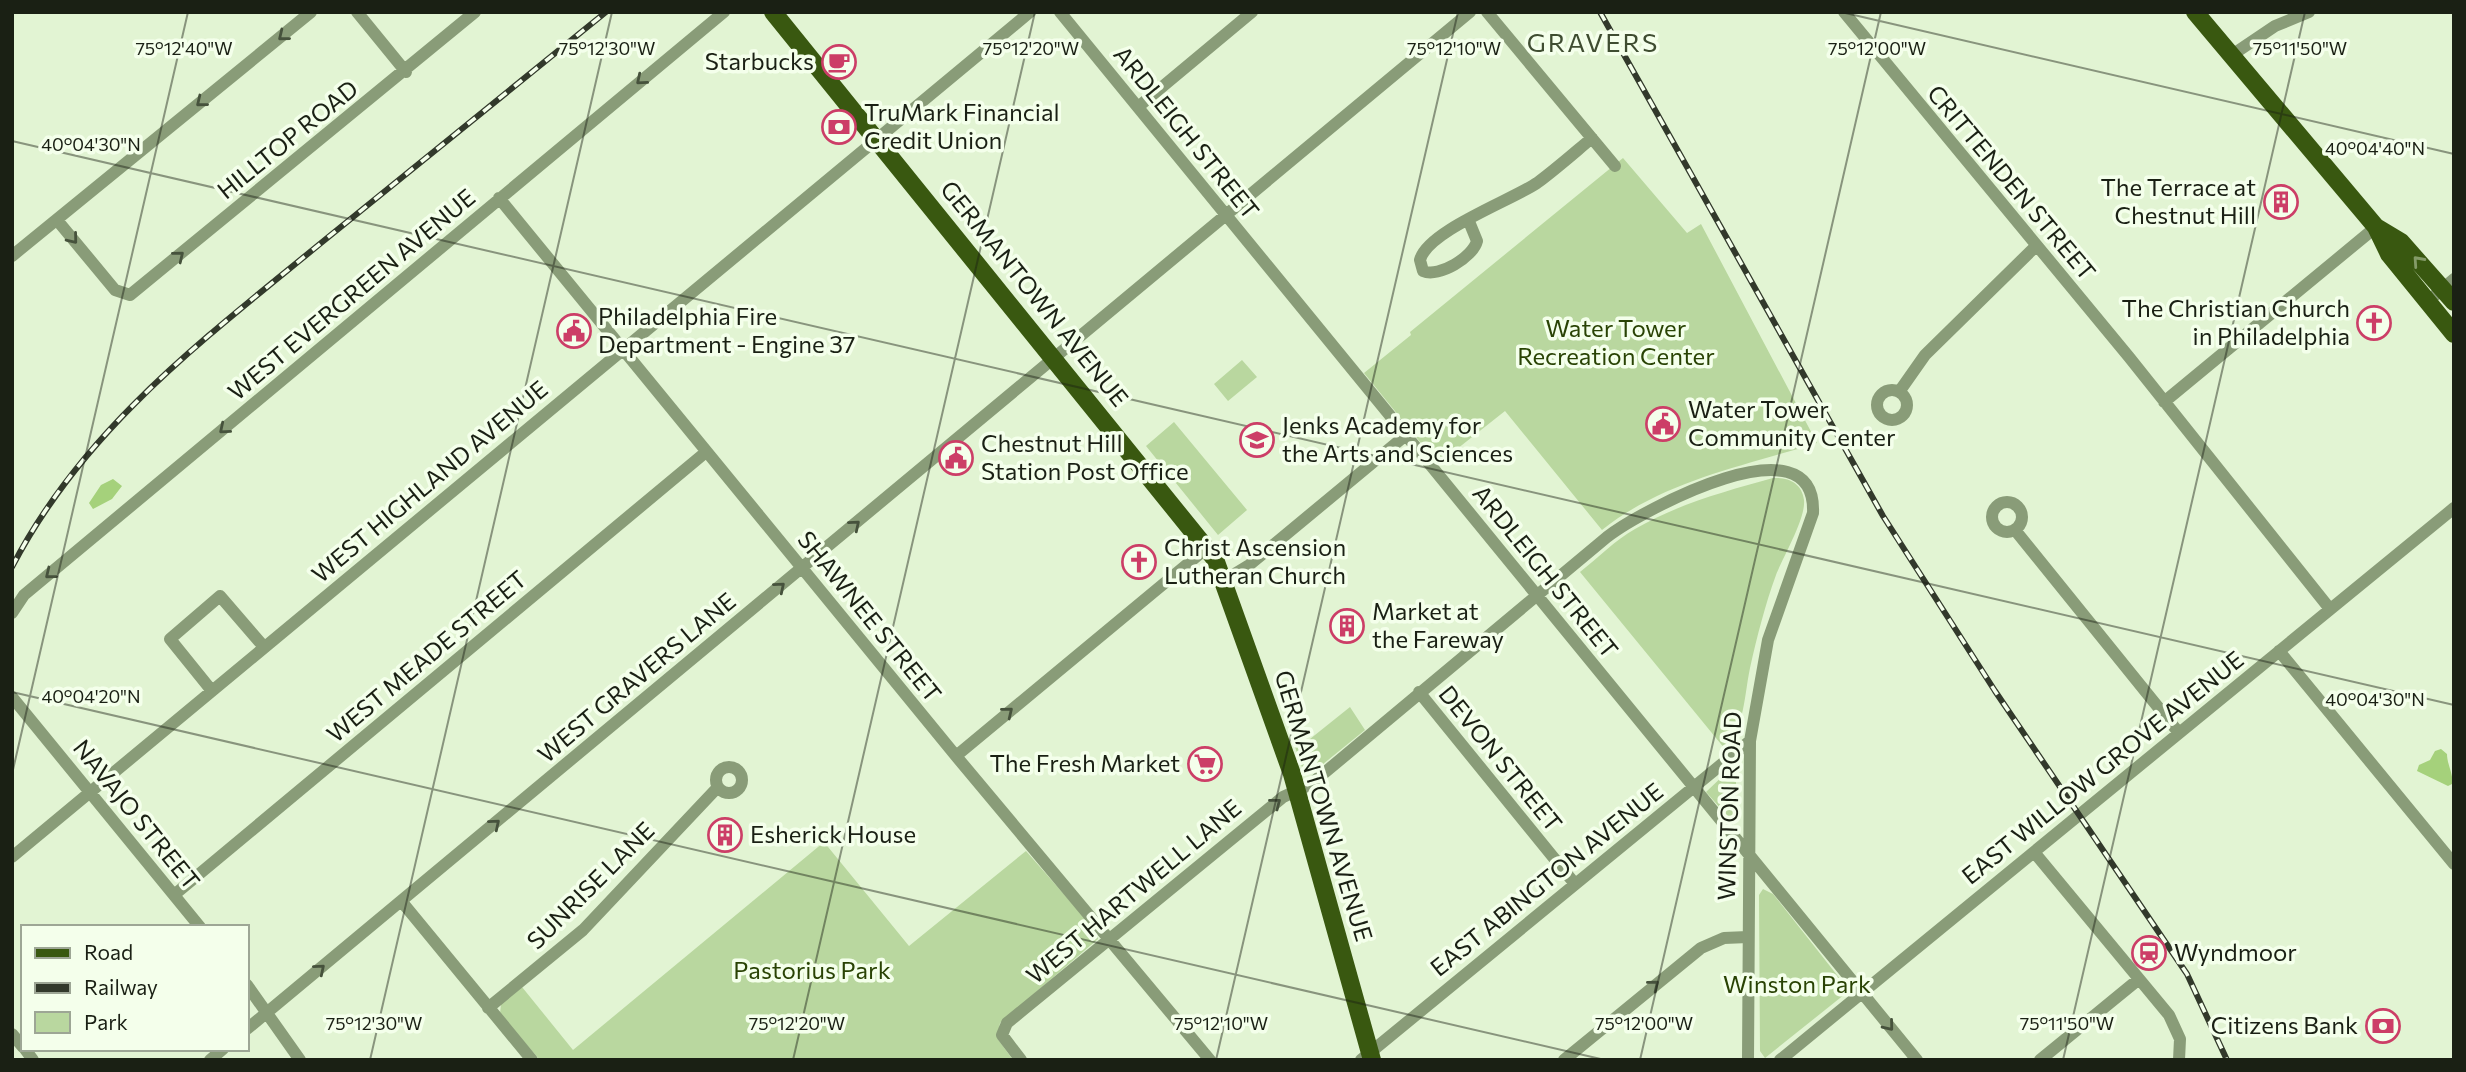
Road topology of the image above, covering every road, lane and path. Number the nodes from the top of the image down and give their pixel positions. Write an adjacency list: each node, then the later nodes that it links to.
1 (312, 12): 23 (street, one-way to 23)
2 (356, 12): 15 (street)
3 (475, 12): 15 (street, HILLTOP ROAD)
4 (724, 12): 20 (street, WEST EVERGREEN AVENUE, one-way to 20)
5 (772, 12): 17 (main road, GERMANTOWN AVENUE)
6 (1030, 12): 17 (street, WEST HIGHLAND AVENUE)
7 (1060, 12): 16 (street, ARDLEIGH STREET)
8 (1252, 12): 16 (street)
9 (1470, 12): 21 (street, WEST GRAVERS LANE)
10 (1488, 12): 18 (street)
11 (1844, 12): 25 (street, CRITTENDEN STREET)
12 (2195, 12): 14 (main road)
13 (2309, 12): 14 (street)
14 (2232, 55): 24 (main road)
15 (405, 72): 23 (street, HILLTOP ROAD, one-way to 15)
16 (1138, 107): 21 (street, ARDLEIGH STREET)
17 (875, 138): 30 (street, WEST HIGHLAND AVENUE); 31 (main road, GERMANTOWN AVENUE)
18 (1592, 138): 19 (street); 22 (street)
19 (1615, 166)
20 (499, 198): 30 (street, SHAWNEE STREET); 44 (street, WEST EVERGREEN AVENUE, one-way to 44)
21 (1226, 215): 31 (street, WEST GRAVERS LANE); 34 (street, ARDLEIGH STREET)
22 (1468, 219): 22 (street)
23 (57, 220): 26 (street)
24 (2376, 227): 27 (main road, one-way to 24); 28 (main road); 33 (street)
25 (2035, 247): 32 (street); 33 (street, CRITTENDEN STREET)
26 (12, 256)
27 (2450, 290): 28 (street)
28 (2427, 302): 29 (main road)
29 (2454, 334)
30 (623, 349): 35 (street, SHAWNEE STREET); 45 (street, WEST HIGHLAND AVENUE)
31 (1054, 358): 39 (main road, GERMANTOWN AVENUE); 40 (street, WEST GRAVERS LANE, one-way to 31)
32 (1899, 392)
33 (2164, 402): 43 (street, CRITTENDEN STREET)
34 (1406, 435): 41 (street); 42 (street, ARDLEIGH STREET)
35 (706, 452): 40 (street, SHAWNEE STREET); 62 (street, WEST MEADE STREET)
36 (1806, 481): 42 (street, WEST HARTWELL LANE); 51 (street, WINSTON ROAD)
37 (2454, 508): 43 (street, EAST WILLOW GROVE AVENUE)
38 (2015, 530): 50 (street)
39 (1208, 548): 41 (main road, GERMANTOWN AVENUE); 52 (street, one-way to 39)
40 (802, 569): 52 (street, SHAWNEE STREET); 63 (street, WEST GRAVERS LANE, one-way to 40)
41 (1225, 580): 55 (main road, GERMANTOWN AVENUE)
42 (1537, 595): 48 (street, WEST HARTWELL LANE); 54 (street, ARDLEIGH STREET)
43 (2330, 610): 46 (street, EAST WILLOW GROVE AVENUE)
44 (12, 613)
45 (264, 647): 47 (street, WEST HIGHLAND AVENUE); 47 (street)
46 (2279, 651): 50 (street, EAST WILLOW GROVE AVENUE); 60 (street)
47 (212, 691): 56 (street, WEST HIGHLAND AVENUE)
48 (1419, 692): 55 (street, WEST HARTWELL LANE); 61 (street, DEVON STREET)
49 (12, 697): 56 (street, NAVAJO STREET)
50 (2179, 733): 57 (street, EAST WILLOW GROVE AVENUE)
51 (1750, 741): 54 (street, EAST ABINGTON AVENUE); 58 (street, WINSTON ROAD)
52 (956, 755): 66 (street, SHAWNEE STREET)
53 (718, 787): 70 (street, SUNRISE LANE)
54 (1693, 787): 58 (street, ARDLEIGH STREET); 61 (street, EAST ABINGTON AVENUE)
55 (1297, 790): 66 (street, WEST HARTWELL LANE, one-way to 55); 73 (main road, GERMANTOWN AVENUE)
56 (90, 793): 59 (street, WEST HIGHLAND AVENUE); 62 (street, NAVAJO STREET)
57 (2034, 852): 67 (street); 69 (street, EAST WILLOW GROVE AVENUE)
58 (1747, 853): 65 (street, WINSTON ROAD); 69 (street, ARDLEIGH STREET)
59 (12, 857)
60 (2454, 864)
61 (1575, 884): 73 (street, EAST ABINGTON AVENUE)
62 (174, 895): 64 (street, NAVAJO STREET)
63 (402, 902): 70 (street); 71 (street, WEST GRAVERS LANE, one-way to 63)
64 (198, 925)
65 (1748, 937): 78 (street, one-way to 65); 79 (street, WINSTON ROAD)
66 (1108, 938): 76 (street, WEST HARTWELL LANE); 77 (street, SHAWNEE STREET)
67 (2139, 979): 82 (street); 83 (street)
68 (248, 986): 71 (street)
69 (1862, 993): 80 (street, EAST WILLOW GROVE AVENUE); 81 (street, ARDLEIGH STREET, one-way to 81)
70 (488, 1009): 75 (street)
71 (267, 1013): 72 (street, WEST GRAVERS LANE); 74 (street)
72 (248, 1029)
73 (1368, 1057)
74 (300, 1060)
75 (532, 1060)
76 (1021, 1060)
77 (1210, 1060)
78 (1564, 1060)
79 (1748, 1060)
80 (1780, 1060)
81 (1917, 1060)
82 (2040, 1060)
83 (2179, 1060)

